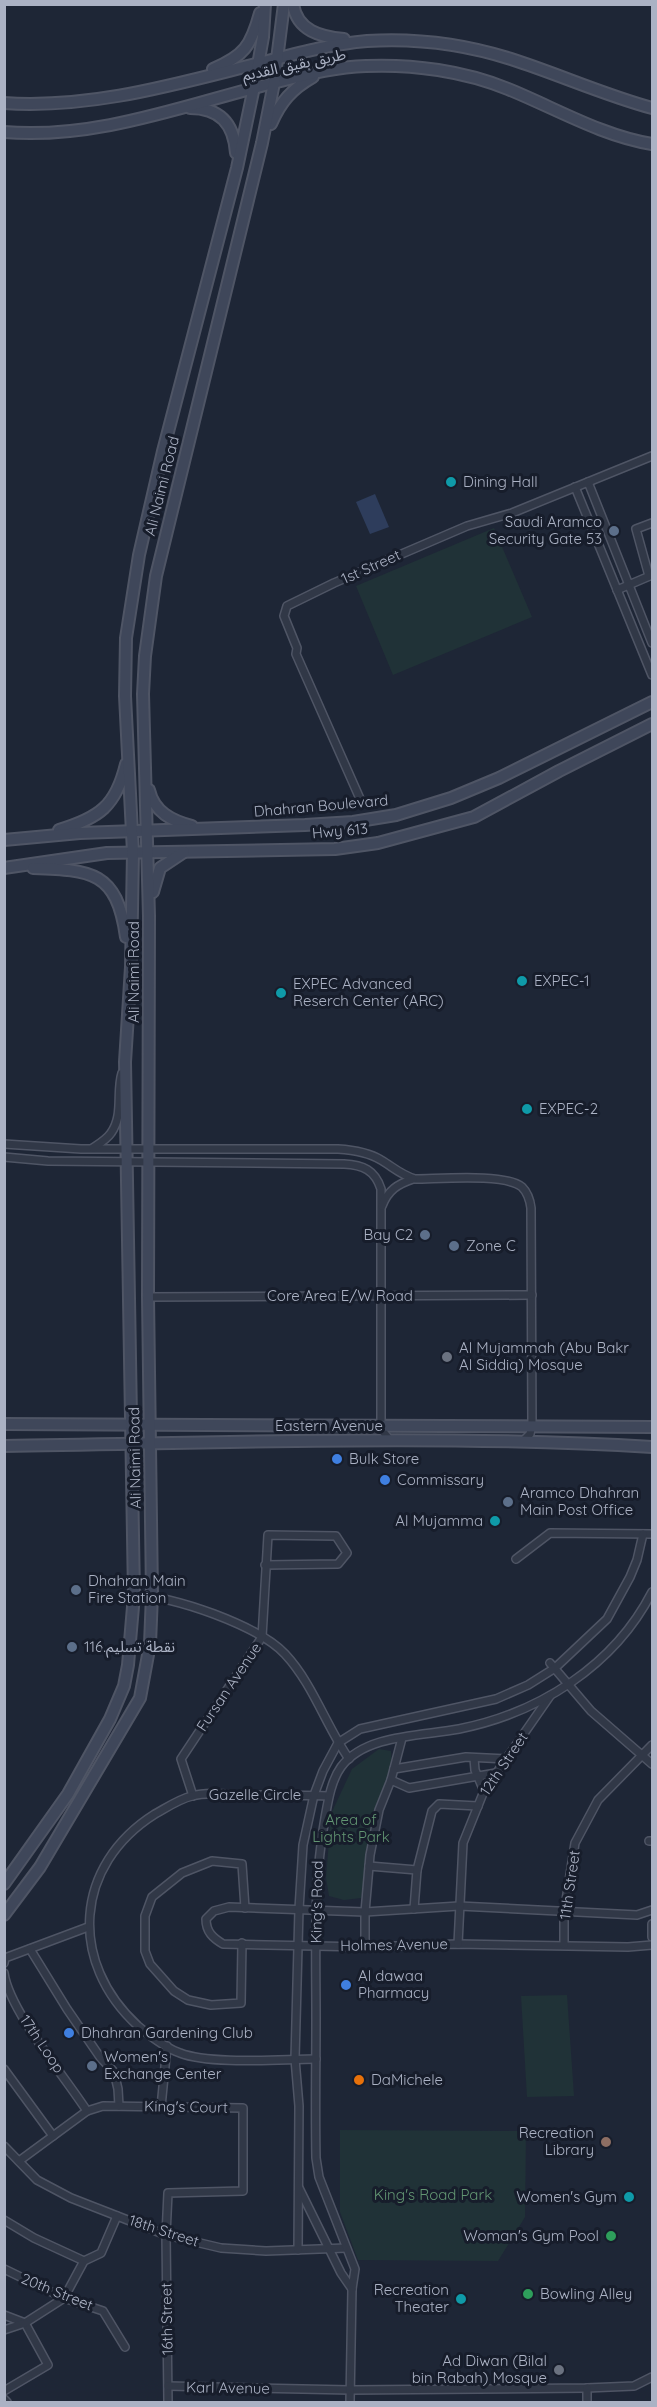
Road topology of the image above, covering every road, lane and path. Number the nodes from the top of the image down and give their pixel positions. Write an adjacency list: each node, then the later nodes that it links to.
1 (264, 4): 6 (main road, Ali Naimi Road); 8 (main road)
2 (284, 4): 5 (main road, Ali Naimi Road)
3 (293, 4): 4 (main road)
4 (368, 41): 5 (main road, طريق بقيق القديم); 13 (main road, طريق بقيق القديم)
5 (278, 58): 6 (main road, طريق بقيق القديم); 9 (main road, Ali Naimi Road)
6 (258, 63): 8 (main road, طريق بقيق القديم); 10 (main road, Ali Naimi Road)
7 (323, 71): 9 (main road, طريق بقيق القديم); 15 (main road); 16 (main road, طريق بقيق القديم)
8 (189, 80): 11 (main road, طريق بقيق القديم)
9 (274, 83): 10 (main road, طريق بقيق القديم); 15 (main road, Ali Naimi Road)
10 (254, 87): 12 (main road, طريق بقيق القديم); 17 (main road, Ali Naimi Road)
11 (4, 104)
12 (178, 107): 14 (main road, طريق بقيق القديم); 17 (main road)
13 (652, 108)
14 (4, 132)
15 (262, 143): 30 (main road, Ali Naimi Road)
16 (652, 144)
17 (237, 168): 29 (main road, Ali Naimi Road)
18 (652, 456): 19 (street, 1st Street)
19 (588, 482): 20 (street, 1st Street); 23 (street)
20 (575, 487): 24 (street); 31 (street, 1st Street)
21 (652, 523): 22 (street)
22 (651, 575): 23 (street)
23 (630, 585): 24 (street); 25 (street)
24 (617, 590): 26 (street)
25 (652, 643)
26 (652, 675)
27 (652, 702): 32 (main road, Dhahran Boulevard)
28 (652, 724): 37 (main road, Hwy 613)
29 (129, 749): 34 (main road, Ali Naimi Road); 35 (main road)
30 (145, 774): 32 (main road); 33 (main road, Ali Naimi Road)
31 (361, 801)
32 (207, 829): 33 (main road, Dhahran Boulevard)
33 (147, 830): 34 (main road, Dhahran Boulevard); 39 (main road, Ali Naimi Road)
34 (132, 831): 35 (main road, Dhahran Boulevard); 38 (main road, Ali Naimi Road)
35 (35, 837): 36 (main road, Dhahran Boulevard)
36 (4, 840)
37 (185, 851): 39 (main road, Hwy 613); 41 (main road)
38 (133, 852): 39 (main road, Hwy 613); 40 (main road, Hwy 613); 42 (main road, Ali Naimi Road)
39 (148, 852): 41 (main road, Ali Naimi Road)
40 (7, 867): 42 (main road)
41 (149, 915): 47 (main road, Ali Naimi Road)
42 (131, 967): 43 (main road, Ali Naimi Road)
43 (125, 1062): 45 (street); 46 (main road, Ali Naimi Road)
44 (4, 1144): 45 (street)
45 (93, 1149): 46 (street)
46 (127, 1149): 47 (street); 49 (main road, Ali Naimi Road)
47 (149, 1149): 50 (main road, Ali Naimi Road); 51 (street)
48 (4, 1157): 49 (street)
49 (128, 1162): 50 (street); 56 (main road, Ali Naimi Road)
50 (149, 1162): 52 (street); 55 (main road, Ali Naimi Road)
51 (415, 1179): 52 (street); 54 (street)
52 (381, 1211): 53 (street)
53 (381, 1295): 54 (street, Core Area E/W Road); 55 (street, Core Area E/W Road); 59 (street)
54 (532, 1295): 60 (street)
55 (148, 1296): 57 (main road, Ali Naimi Road)
56 (132, 1423): 57 (main road, Eastern Avenue); 58 (main road, Eastern Avenue); 64 (main road, Ali Naimi Road)
57 (149, 1423): 59 (main road, Eastern Avenue); 65 (main road, Ali Naimi Road)
58 (4, 1424)
59 (381, 1425): 60 (main road, Eastern Avenue); 62 (street)
60 (532, 1425): 61 (main road, Eastern Avenue); 63 (street)
61 (652, 1427)
62 (394, 1441): 63 (main road, Eastern Avenue); 65 (main road, Eastern Avenue)
63 (520, 1442): 67 (main road, Eastern Avenue)
64 (132, 1444): 65 (main road, Eastern Avenue); 66 (main road, Eastern Avenue); 73 (main road, Ali Naimi Road)
65 (149, 1444): 74 (main road, Ali Naimi Road)
66 (4, 1446)
67 (652, 1447)
68 (643, 1534): 69 (street); 70 (street); 76 (street)
69 (652, 1534)
70 (516, 1559)
71 (265, 1565): 71 (street, Fursan Avenue); 75 (street, Fursan Avenue)
72 (652, 1592): 77 (street, King's Road)
73 (134, 1595): 74 (street); 98 (main road, Ali Naimi Road)
74 (152, 1595): 75 (street); 107 (main road, Ali Naimi Road)
75 (262, 1637): 80 (street); 93 (street, Fursan Avenue)
76 (552, 1665): 77 (street); 80 (street)
77 (569, 1686): 78 (street, King's Road); 82 (street)
78 (550, 1695): 79 (street, King's Road); 84 (street, 12th Street)
79 (402, 1738): 85 (street, King's Road); 87 (street)
80 (338, 1743): 85 (street); 92 (street, King's Road)
81 (652, 1745): 82 (street, 11th Street)
82 (643, 1755): 86 (street); 106 (street, 11th Street)
83 (474, 1758): 84 (street); 87 (street); 89 (street)
84 (507, 1759): 88 (street, 12th Street)
85 (349, 1760): 94 (street, King's Road)
86 (652, 1764)
87 (394, 1769): 90 (street)
88 (496, 1773): 89 (street); 91 (street, 12th Street)
89 (477, 1777): 90 (street); 91 (street)
90 (391, 1780): 96 (street)
91 (484, 1791): 95 (street, 12th Street)
92 (314, 1795): 93 (street, Gazelle Circle); 94 (street, Gazelle Circle); 102 (street, King's Road)
93 (193, 1796): 109 (street, Gazelle Circle)
94 (328, 1796): 103 (street, King's Road)
95 (478, 1806): 97 (street); 99 (street, 12th Street)
96 (369, 1866): 97 (street); 105 (street)
97 (417, 1870): 101 (street)
98 (4, 1884)
99 (459, 1906): 101 (street, Holmes Avenue); 106 (street, Holmes Avenue); 113 (street, 12th Street)
100 (245, 1908): 102 (street, Holmes Avenue); 111 (street, Holmes Avenue); 111 (street)
101 (414, 1909): 105 (street, Holmes Avenue)
102 (298, 1910): 103 (street, Holmes Avenue); 112 (street, King's Road)
103 (316, 1910): 105 (street, Holmes Avenue); 114 (street, King's Road)
104 (652, 1911): 106 (street, Holmes Avenue)
105 (365, 1912): 117 (street)
106 (564, 1913): 115 (street, 11th Street)
107 (4, 1915)
108 (652, 1924): 110 (street)
109 (88, 1928): 118 (street); 121 (street, Gazelle Circle)
110 (652, 1937)
111 (242, 1942): 112 (street, Holmes Avenue)
112 (297, 1944): 114 (street, Holmes Avenue); 122 (street, King's Road)
113 (458, 1944): 115 (street, Holmes Avenue); 117 (street, Holmes Avenue)
114 (316, 1945): 117 (street, Holmes Avenue); 123 (street, King's Road)
115 (564, 1945): 116 (street, Holmes Avenue)
116 (652, 1945)
117 (365, 1947)
118 (30, 1949): 119 (street); 125 (street)
119 (4, 1963)
120 (4, 1973): 127 (street, 17th Loop)
121 (167, 2046): 122 (street, Gazelle Circle); 126 (street)
122 (295, 2059): 123 (street, Gazelle Circle); 131 (street, King's Road)
123 (316, 2059): 135 (street, King's Road)
124 (4, 2069): 128 (street)
125 (119, 2106): 126 (street, King's Court); 127 (street, King's Court)
126 (161, 2106): 134 (street, King's Court)
127 (87, 2110): 128 (street, King's Court)
128 (53, 2136): 130 (street, King's Court)
129 (4, 2146): 130 (street, 18th Street)
130 (18, 2162): 132 (street, 18th Street)
131 (298, 2185): 136 (street, King's Road); 137 (street, King's Road)
132 (117, 2216): 134 (street, 18th Street); 138 (street)
133 (4, 2220): 138 (street)
134 (166, 2235): 137 (street, 18th Street); 147 (street, 16th Street)
135 (346, 2248): 136 (street, 18th Street); 140 (street, King's Road)
136 (329, 2249): 137 (street, 18th Street); 140 (street, King's Road)
137 (298, 2250)
138 (84, 2261): 141 (street)
139 (4, 2269): 141 (street, 20th Street)
140 (352, 2289): 149 (street)
141 (64, 2298): 143 (street); 145 (street, 20th Street)
142 (4, 2315): 143 (street)
143 (24, 2323): 144 (street); 150 (street)
144 (4, 2330)
145 (125, 2347)
146 (649, 2378): 148 (street, Karl Avenue)
147 (168, 2386): 149 (street, Karl Avenue); 151 (street, 16th Street)
148 (587, 2388): 149 (street, Karl Avenue); 153 (street)
149 (350, 2390): 152 (street)
150 (4, 2391)
151 (168, 2403)
152 (350, 2403)
153 (587, 2403)

